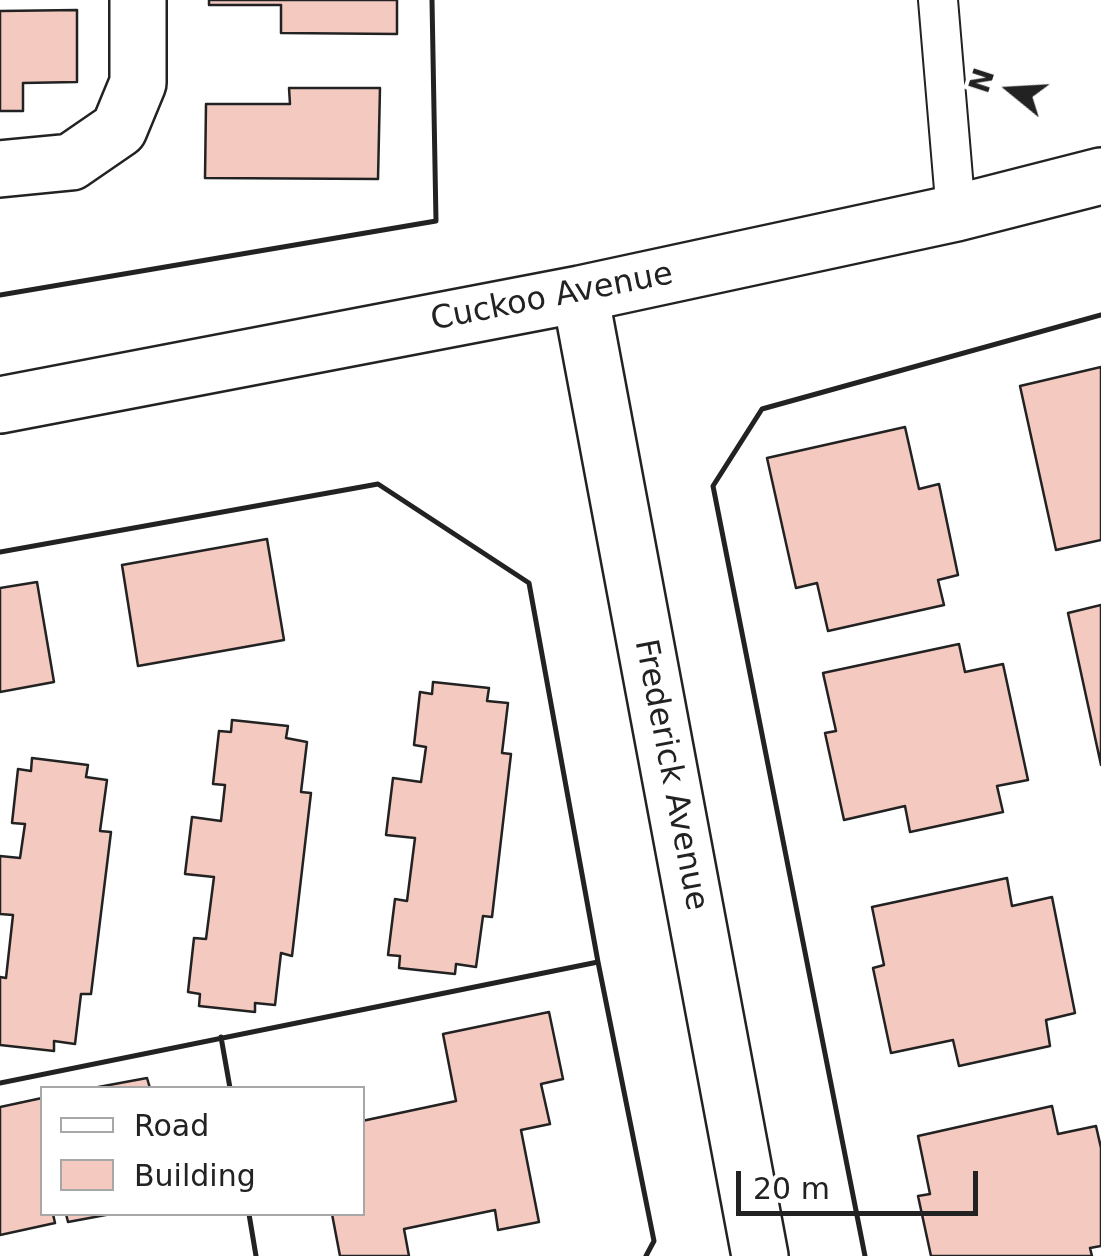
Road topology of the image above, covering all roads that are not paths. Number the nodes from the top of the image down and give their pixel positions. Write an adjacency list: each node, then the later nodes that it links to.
1 (138, 0): 3 (street)
2 (938, 0): 5 (lane)
3 (0, 169)
4 (1101, 176): 5 (street, Cuckoo Avenue)
5 (956, 213): 6 (street, Cuckoo Avenue)
6 (580, 294): 7 (street, Cuckoo Avenue); 8 (street, Frederick Avenue)
7 (0, 405)
8 (760, 1256)

